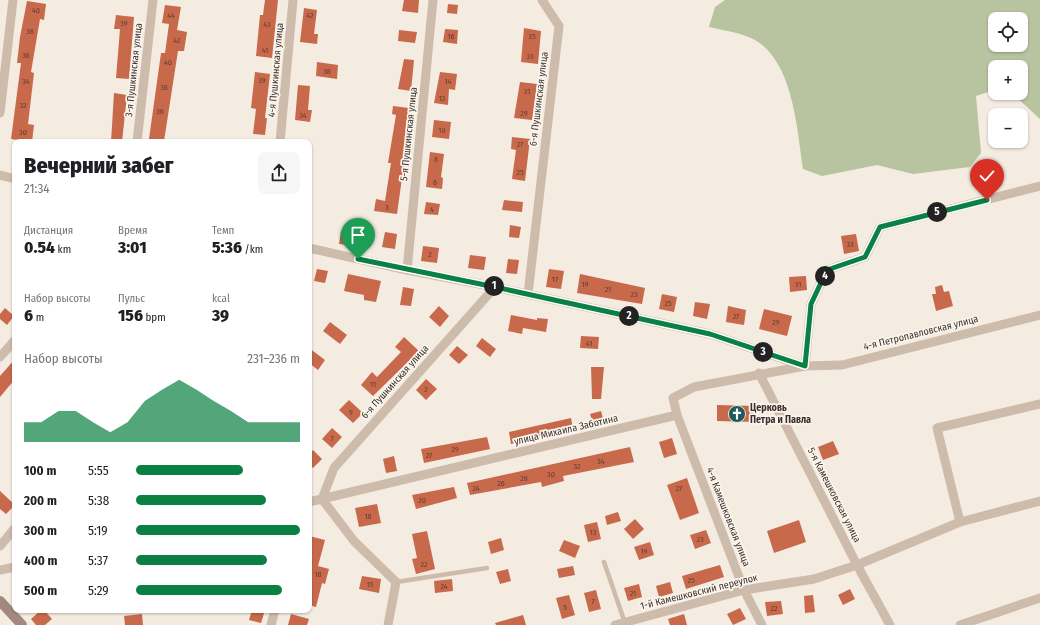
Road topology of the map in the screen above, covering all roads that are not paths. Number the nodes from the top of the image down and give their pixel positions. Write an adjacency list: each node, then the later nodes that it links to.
1 (13, 0): 6 (street)
2 (153, 0): 7 (street, 3-я Пушкинская улица)
3 (293, 0): 8 (street, 4-я Пушкинская улица)
4 (433, 0): 13 (street, 5-я Пушкинская улица)
5 (542, 0): 15 (street, 6-я Пушкинская улица)
6 (0, 114)
7 (137, 139)
8 (280, 139)
9 (0, 175): 10 (street)
10 (12, 178)
11 (1040, 186): 19 (street)
12 (312, 249): 13 (street)
13 (407, 270): 14 (street)
14 (495, 287): 15 (street); 23 (street, 6-я Пушкинская улица)
15 (528, 294): 19 (street)
16 (1040, 314): 19 (street, 4-я Петропавловская улица)
17 (12, 343): 18 (street)
18 (0, 357)
19 (805, 366): 20 (street)
20 (759, 373): 22 (street); 30 (street, 5-я Камешковская улица)
21 (1040, 404): 26 (street)
22 (677, 415): 23 (street, улица Михаила Заботина); 35 (street, 4-я Камешковская улица)
23 (322, 499): 24 (street, улица Михаила Заботина); 34 (street)
24 (312, 501)
25 (1040, 501): 26 (street, 1-й Камешковский переулок)
26 (960, 522): 30 (street, 1-й Камешковский переулок)
27 (12, 532): 28 (street)
28 (0, 546)
29 (604, 562): 39 (lane)
30 (857, 565): 35 (street, 1-й Камешковский переулок); 44 (street, 5-я Камешковская улица)
31 (12, 568): 33 (street)
32 (487, 568): 34 (lane)
33 (0, 570)
34 (396, 582): 42 (street)
35 (744, 590): 39 (street, 1-й Камешковский переулок); 43 (street, 4-я Камешковская улица)
36 (1040, 598): 45 (street)
37 (0, 601): 40 (main road)
38 (274, 613): 41 (street)
39 (622, 624)
40 (22, 625)
41 (271, 625)
42 (388, 625)
43 (762, 625)
44 (890, 625)
45 (960, 625)

